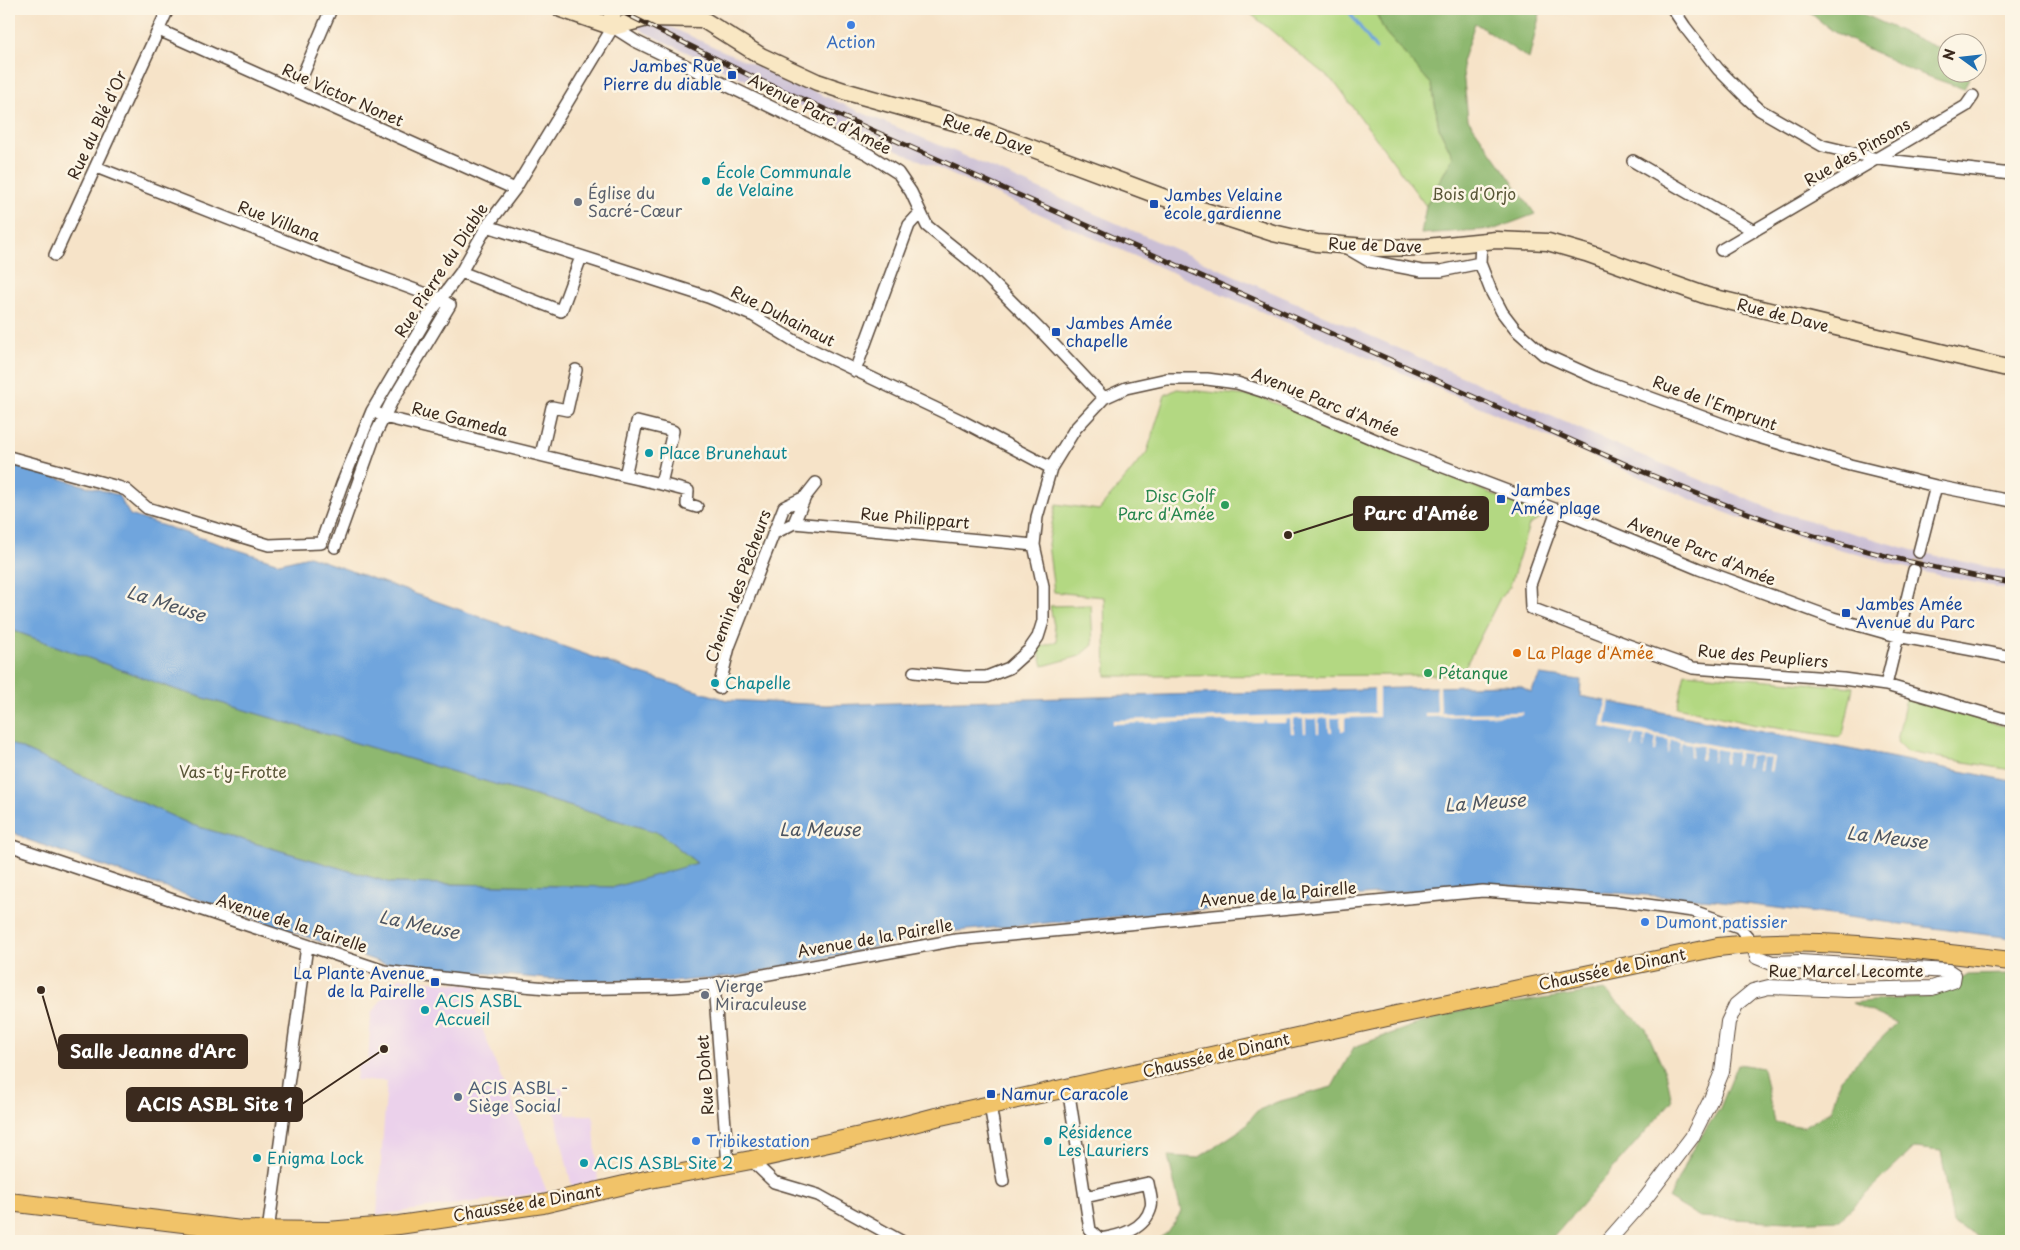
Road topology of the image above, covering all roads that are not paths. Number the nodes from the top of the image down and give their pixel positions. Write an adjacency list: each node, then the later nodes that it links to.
1 (168, 9): 10 (street, Rue du Blé d'Or)
2 (331, 9): 11 (street)
3 (561, 9): 9 (main road)
4 (614, 9): 9 (main road)
5 (686, 9): 8 (main road, Rue de Dave)
6 (1673, 9): 13 (street)
7 (649, 14): 8 (main road); 9 (main road)
8 (702, 19): 22 (main road, Rue de Dave)
9 (613, 27): 17 (street, Rue Pierre du Diable); 18 (street, Avenue Parc d'Amée)
10 (159, 30): 11 (street, Rue Victor Nonet); 15 (street, Rue du Blé d'Or)
11 (296, 91): 17 (street, Rue Victor Nonet)
12 (1973, 96): 13 (street, Rue des Pinsons)
13 (1878, 160): 16 (street); 20 (street, Rue des Pinsons)
14 (1633, 161): 20 (street)
15 (96, 167): 24 (street, Rue du Blé d'Or); 28 (street, Rue Villana)
16 (2011, 174)
17 (514, 189): 19 (street, Rue Pierre du Diable)
18 (920, 213): 31 (street); 32 (street, Avenue Parc d'Amée)
19 (487, 226): 25 (street, Rue Duhainaut); 27 (street, Rue Pierre du Diable)
20 (1754, 232): 23 (street, Rue des Pinsons)
21 (1481, 241): 22 (main road, Rue de Dave); 26 (street, Rue de l'Emprunt); 30 (main road, Rue de Dave)
22 (1344, 246): 26 (street)
23 (1721, 250)
24 (55, 255)
25 (581, 257): 27 (street); 31 (street, Rue Duhainaut)
26 (1480, 263): 41 (street, Rue de l'Emprunt)
27 (461, 272): 28 (street, Rue Pierre du Diable)
28 (445, 302): 33 (street, Rue Pierre du Diable); 34 (street, Rue Pierre du Diable)
29 (576, 370): 35 (street)
30 (2011, 370)
31 (855, 371): 37 (street, Rue Duhainaut)
32 (1104, 398): 37 (street); 45 (street, Avenue Parc d'Amée)
33 (372, 410): 34 (street, Rue Gameda); 36 (street, Rue Pierre du Diable)
34 (384, 417): 35 (street, Rue Gameda); 49 (street, Rue Pierre du Diable)
35 (541, 456): 38 (street, Rue Gameda)
36 (9, 458)
37 (1051, 468): 48 (street)
38 (625, 476): 40 (street); 40 (street)
39 (816, 483): 42 (street, Chemin des Pêcheurs)
40 (661, 484): 44 (street)
41 (1936, 486): 43 (street, Rue de l'Emprunt); 50 (street)
42 (805, 497): 46 (street); 47 (street, Chemin des Pêcheurs)
43 (2011, 501)
44 (697, 507)
45 (1557, 510): 52 (street, Avenue Parc d'Amée); 55 (street, Rue des Peupliers)
46 (794, 523): 47 (street); 48 (street, Rue Philippart)
47 (773, 534): 56 (street, Chemin des Pêcheurs)
48 (1034, 545): 54 (street)
49 (336, 547)
50 (1919, 552)
51 (1914, 570): 52 (street)
52 (1898, 636): 53 (street, Avenue Parc d'Amée); 55 (street)
53 (2011, 657)
54 (914, 672)
55 (1886, 685): 57 (street, Rue des Peupliers)
56 (719, 688)
57 (2011, 721)
58 (10, 845): 59 (street); 61 (street, Avenue de la Pairelle)
59 (9, 857)
60 (1753, 942): 62 (main road, Chaussée de Dinant); 63 (street, Avenue de la Pairelle); 64 (main road, Chaussée de Dinant); 73 (street, Rue Marcel Lecomte)
61 (307, 946): 63 (street, Avenue de la Pairelle); 71 (street)
62 (2011, 961)
63 (714, 984): 67 (street, Rue Dohet)
64 (1068, 1088): 65 (main road, Chaussée de Dinant); 69 (street)
65 (990, 1105): 66 (main road, Chaussée de Dinant); 68 (street)
66 (751, 1160): 67 (main road, Chaussée de Dinant); 72 (street)
67 (728, 1165): 71 (main road, Chaussée de Dinant)
68 (1003, 1181)
69 (1085, 1197): 69 (street)
70 (9, 1202): 71 (main road, Chaussée de Dinant)
71 (268, 1231)
72 (901, 1241)
73 (1608, 1241)

